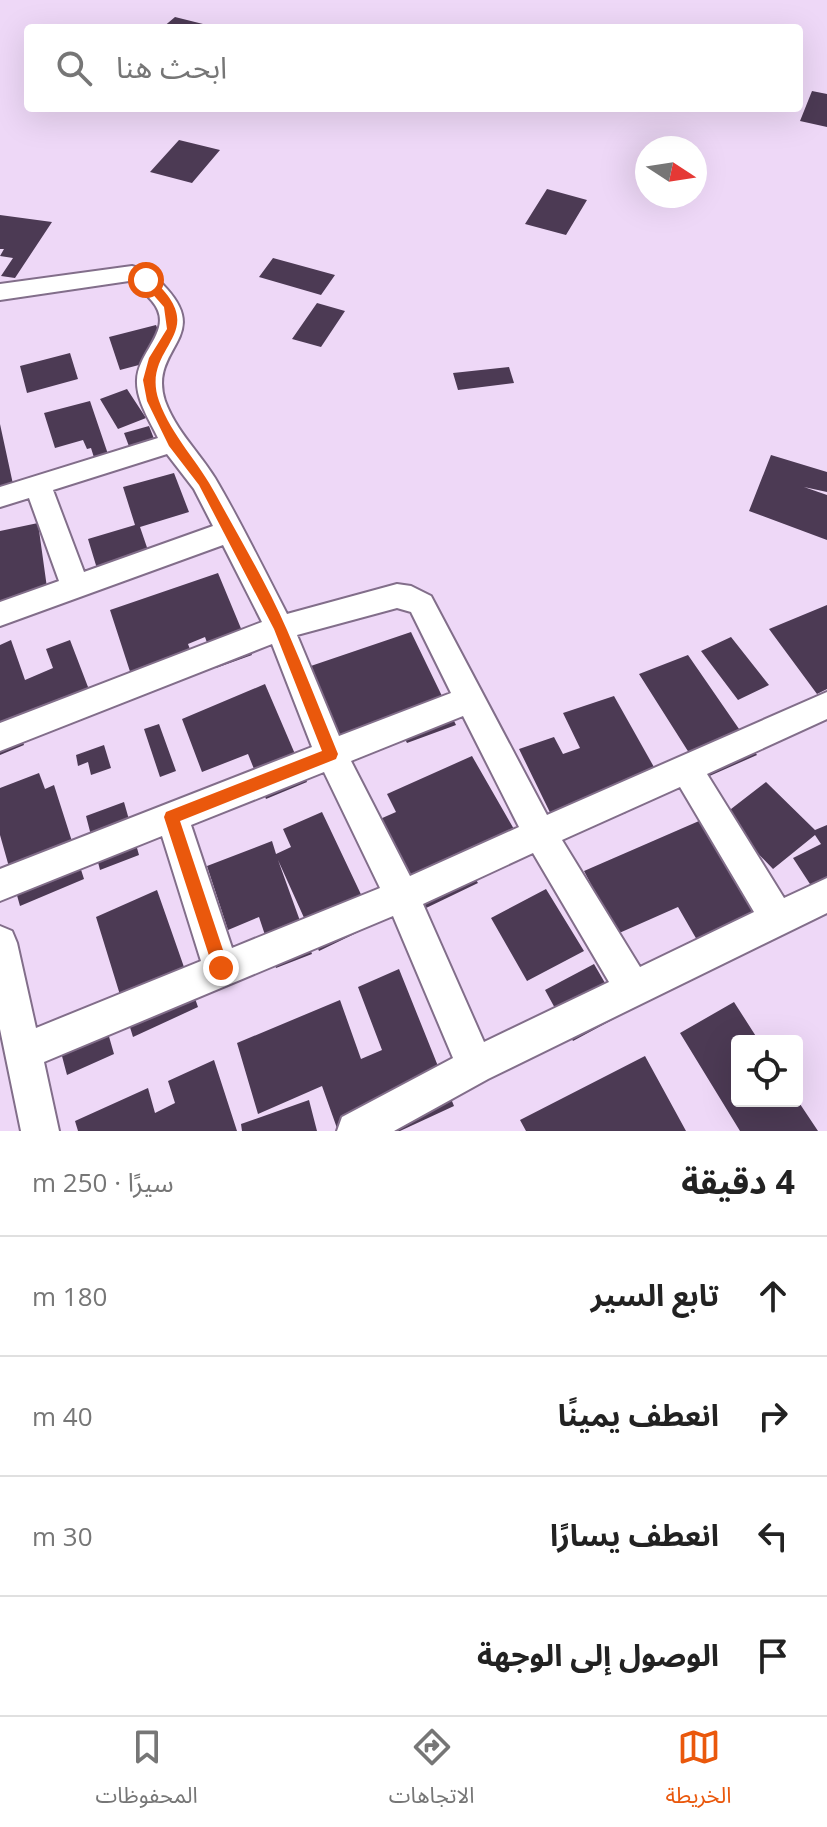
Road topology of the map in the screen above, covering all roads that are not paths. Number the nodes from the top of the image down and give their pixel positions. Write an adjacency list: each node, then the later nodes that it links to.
1 (0, 292): 2 (street)
2 (173, 443): 3 (street); 5 (street)
3 (38, 485): 4 (street); 6 (street)
4 (0, 497)
5 (230, 531): 6 (street); 8 (street)
6 (75, 587): 7 (street)
7 (0, 614)
8 (280, 628): 9 (street); 11 (street); 12 (street)
9 (470, 699): 12 (street); 15 (street)
10 (827, 705): 13 (street)
11 (0, 737)
12 (331, 754): 14 (street); 18 (street)
13 (686, 768): 15 (street); 19 (street)
14 (172, 817): 16 (street); 21 (street)
15 (540, 834): 18 (street); 22 (street)
16 (0, 885)
17 (827, 895): 19 (street)
18 (402, 896): 21 (street); 24 (street)
19 (778, 920): 22 (street)
20 (0, 943): 23 (street)
21 (221, 968): 23 (street)
22 (632, 988): 24 (street)
23 (23, 1052): 25 (street)
24 (475, 1066): 26 (street)
25 (40, 1131)
26 (356, 1131)

